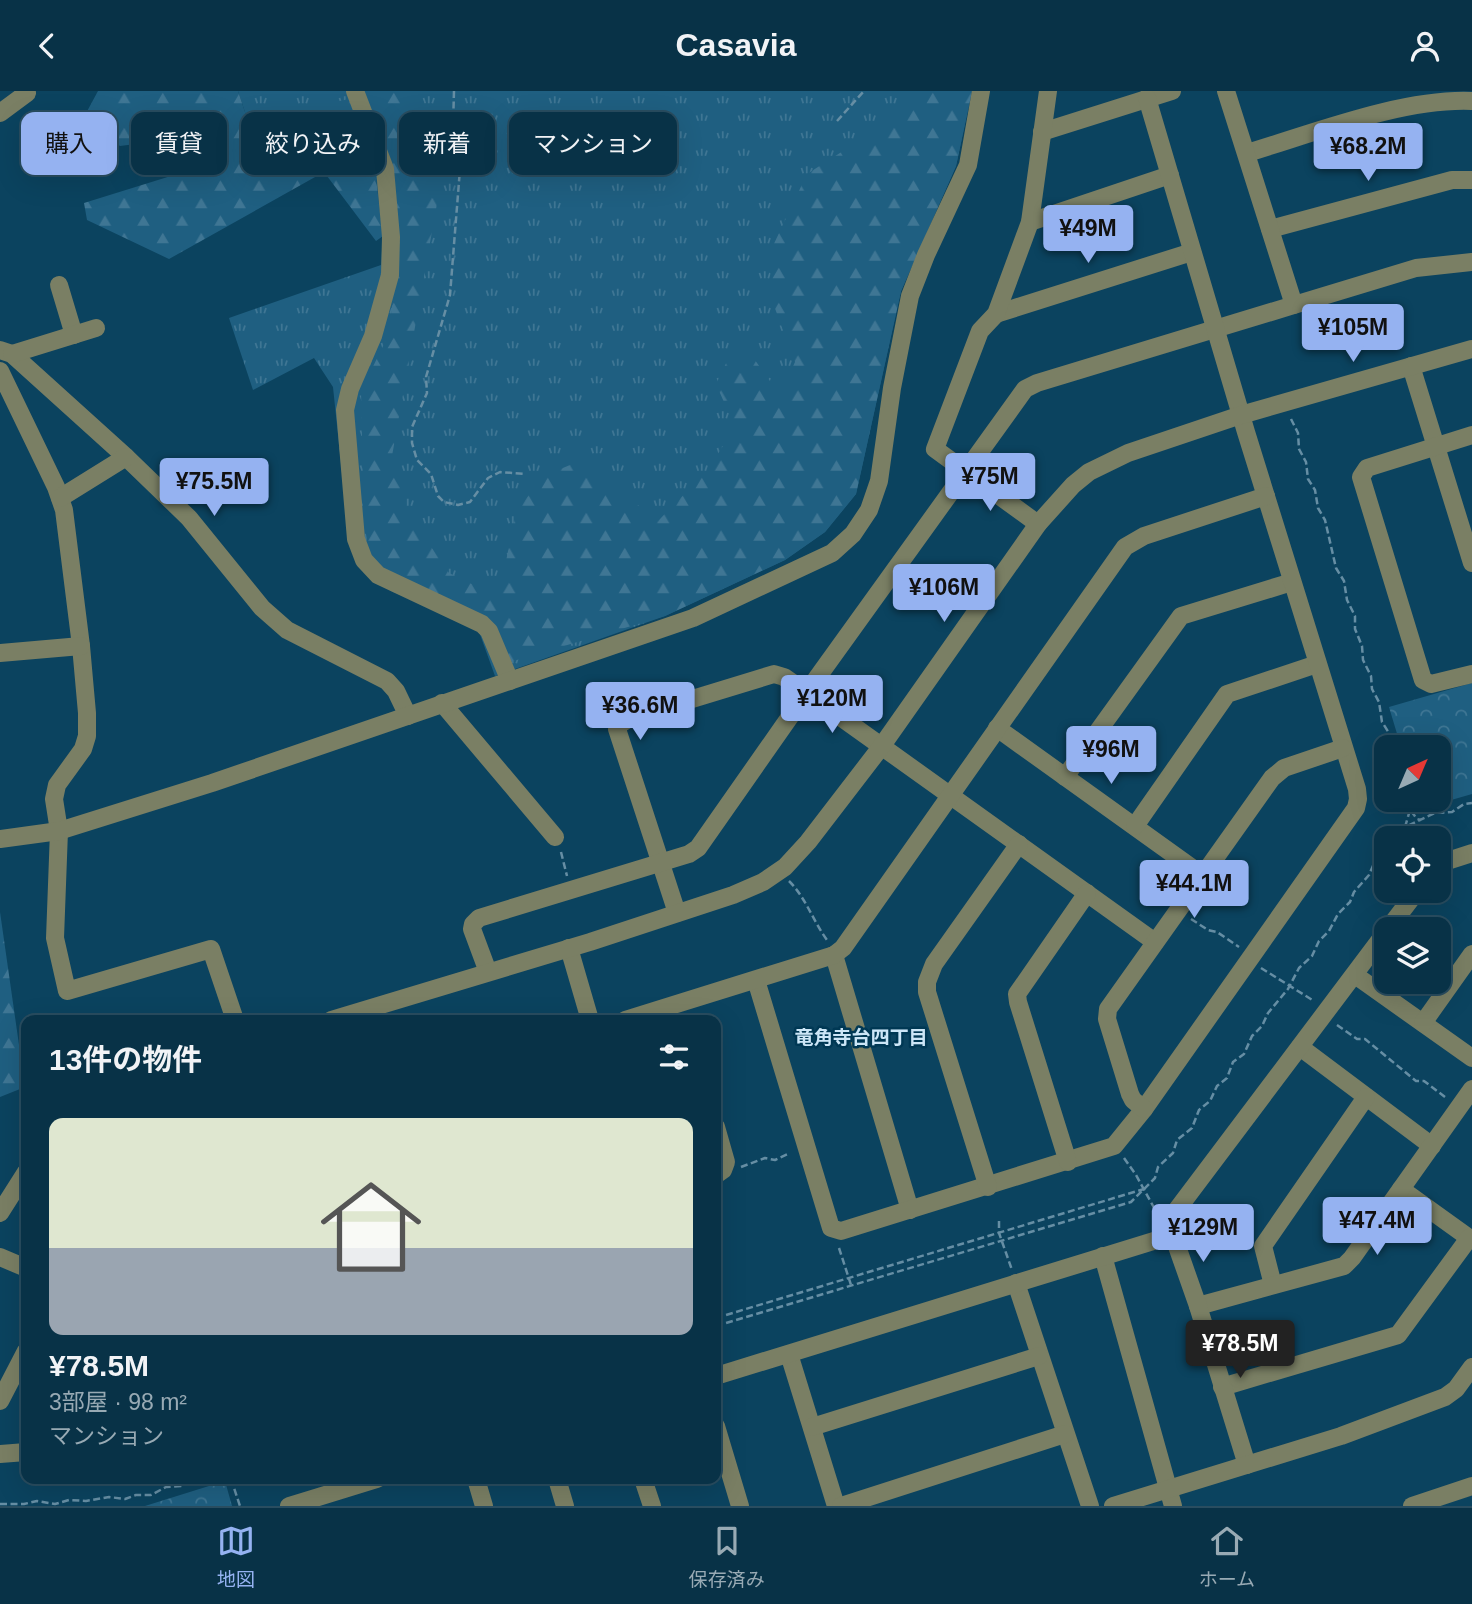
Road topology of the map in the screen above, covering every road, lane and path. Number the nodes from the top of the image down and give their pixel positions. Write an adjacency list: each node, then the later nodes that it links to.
1 (355, 91): 47 (street)
2 (454, 91): 37 (path)
3 (864, 91): 12 (path)
4 (981, 91): 47 (street)
5 (1048, 91): 13 (street)
6 (1172, 91): 9 (street)
7 (1226, 91): 14 (street)
8 (27, 93): 11 (street)
9 (1147, 98): 13 (street); 15 (street)
10 (1472, 101): 14 (street)
11 (0, 113)
12 (838, 121)
13 (1042, 132): 17 (street)
14 (1247, 153): 18 (street)
15 (1170, 175): 17 (street); 19 (street)
16 (1472, 180): 18 (street)
17 (1030, 222): 23 (street)
18 (1270, 229): 22 (street)
19 (1192, 251): 23 (street); 25 (street)
20 (1472, 262): 22 (street)
21 (59, 285): 26 (street)
22 (1294, 305): 25 (street)
23 (996, 314): 36 (street)
24 (96, 328): 26 (street)
25 (1216, 330): 32 (street); 36 (street)
26 (74, 335): 28 (street)
27 (1472, 349): 29 (street)
28 (6, 352): 35 (street)
29 (1411, 366): 32 (street); 34 (street)
30 (0, 371): 39 (street)
31 (1289, 412): 52 (path)
32 (1241, 415): 38 (street); 40 (street)
33 (1472, 435): 34 (street)
34 (1436, 445): 41 (street); 46 (street)
35 (127, 457): 39 (street); 50 (street)
36 (965, 471): 40 (street); 48 (street)
37 (526, 474)
38 (1266, 496): 42 (street); 51 (street)
39 (60, 498): 43 (street)
40 (1038, 524): 53 (street)
41 (1472, 563)
42 (1292, 582): 45 (street); 55 (street)
43 (81, 646): 44 (street); 62 (street)
44 (0, 653)
45 (1317, 664): 54 (street); 60 (street)
46 (1472, 674)
47 (510, 681): 49 (street)
48 (807, 692): 53 (street); 68 (street); 68 (street)
49 (442, 703): 50 (street); 64 (street)
50 (408, 716): 62 (street)
51 (997, 729): 55 (street); 56 (street)
52 (1389, 735)
53 (881, 747): 56 (street); 74 (street)
54 (1343, 748): 70 (street); 93 (street)
55 (1065, 777): 60 (street)
56 (951, 795): 65 (street); 79 (street)
57 (1472, 803): 59 (path)
58 (1412, 812): 59 (path)
59 (1424, 820): 61 (path)
60 (1135, 826): 70 (street)
61 (1408, 826)
62 (59, 831): 63 (street); 84 (street)
63 (0, 839)
64 (557, 839): 72 (path)
65 (1019, 844): 73 (street); 100 (street)
66 (1472, 853): 67 (street)
67 (1451, 860)
68 (660, 862): 74 (street); 80 (street)
69 (1374, 863): 101 (path)
70 (1202, 875): 75 (street)
71 (787, 879): 79 (path)
72 (568, 883)
73 (1087, 893): 75 (street); 97 (street)
74 (677, 913): 76 (street)
75 (1155, 942): 93 (street)
76 (569, 948): 80 (street); 86 (street)
77 (1374, 949): 81 (street)
78 (1472, 954): 88 (street)
79 (834, 955): 82 (street); 103 (street)
80 (488, 972): 85 (street)
81 (1355, 975): 88 (street); 89 (street)
82 (756, 980): 83 (street); 96 (street)
83 (682, 1012): 87 (street)
84 (233, 1015)
85 (347, 1015)
86 (589, 1015)
87 (661, 1015)
88 (1423, 1023): 90 (street)
89 (1300, 1047): 92 (street); 106 (street)
90 (1472, 1058)
91 (1472, 1089): 95 (street)
92 (1366, 1097): 95 (street); 117 (street)
93 (1144, 1109): 94 (street)
94 (1114, 1146): 97 (street); 101 (path)
95 (1432, 1146): 102 (street)
96 (806, 1147): 98 (path); 107 (street)
97 (1068, 1162): 100 (street)
98 (721, 1171)
99 (21, 1180): 104 (street)
100 (988, 1187): 103 (street)
101 (1144, 1189): 106 (path); 108 (path); 110 (path)
102 (1401, 1189): 109 (street); 117 (street)
103 (910, 1210): 107 (street)
104 (0, 1213)
105 (999, 1221): 108 (path)
106 (1167, 1228): 111 (street); 118 (street)
107 (835, 1231): 114 (path)
108 (999, 1233): 110 (path); 114 (path)
109 (1470, 1239): 126 (street)
110 (1002, 1241): 115 (path); 116 (path)
111 (1102, 1256): 115 (street); 141 (street)
112 (0, 1257): 113 (street)
113 (21, 1266)
114 (849, 1278): 116 (path); 119 (path)
115 (1016, 1283): 121 (street); 122 (street)
116 (851, 1285): 120 (path)
117 (1273, 1285): 118 (street)
118 (1198, 1306): 126 (street)
119 (721, 1316)
120 (721, 1324)
121 (789, 1354): 125 (street); 128 (street)
122 (1039, 1356): 128 (street); 129 (street)
123 (21, 1361): 127 (street)
124 (1472, 1367): 133 (street)
125 (721, 1374)
126 (1223, 1387): 133 (street)
127 (0, 1401)
128 (812, 1427): 149 (street)
129 (1065, 1434): 149 (street); 150 (street)
130 (721, 1443): 148 (street)
131 (21, 1452): 132 (street)
132 (0, 1454)
133 (1247, 1465): 141 (street)
134 (185, 1484): 142 (path)
135 (233, 1484): 143 (path)
136 (361, 1484): 144 (street)
137 (477, 1484): 145 (street)
138 (558, 1484): 146 (street)
139 (645, 1484): 147 (street)
140 (1472, 1486): 152 (street)
141 (1170, 1498): 151 (street)
142 (0, 1504)
143 (240, 1506)
144 (289, 1506)
145 (484, 1506)
146 (565, 1506)
147 (652, 1506)
148 (740, 1506)
149 (839, 1506)
150 (1090, 1506)
151 (1113, 1506)
152 (1414, 1506)

